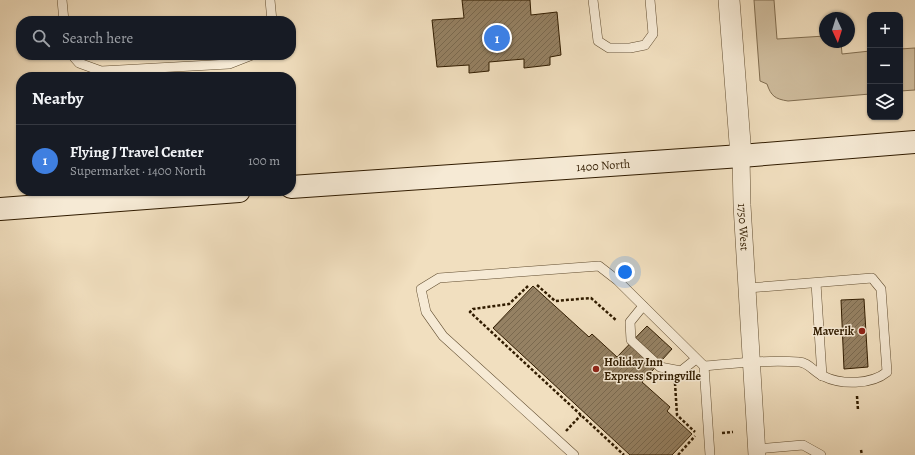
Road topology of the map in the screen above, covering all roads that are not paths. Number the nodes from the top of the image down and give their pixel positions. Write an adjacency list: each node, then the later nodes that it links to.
1 (62, 0): 6 (lane)
2 (270, 0): 7 (lane)
3 (593, 0): 4 (lane)
4 (650, 0)
5 (729, 0): 11 (street, 1750 West)
6 (64, 16)
7 (272, 16)
8 (76, 60): 9 (lane)
9 (239, 60)
10 (915, 142): 11 (main road, 1400 North)
11 (742, 156): 12 (main road, 1400 North); 16 (street, 1750 West)
12 (296, 187)
13 (173, 196): 14 (main road)
14 (0, 209)
15 (816, 283): 16 (lane); 21 (lane); 21 (lane)
16 (748, 288): 19 (street, 1750 West)
17 (644, 306): 18 (lane); 18 (lane); 23 (lane)
18 (696, 359): 20 (lane)
19 (752, 362): 20 (lane); 21 (lane); 22 (street, 1750 West)
20 (704, 366): 24 (lane)
21 (822, 376)
22 (757, 452): 25 (lane)
23 (574, 455)
24 (710, 455)
25 (821, 455)

